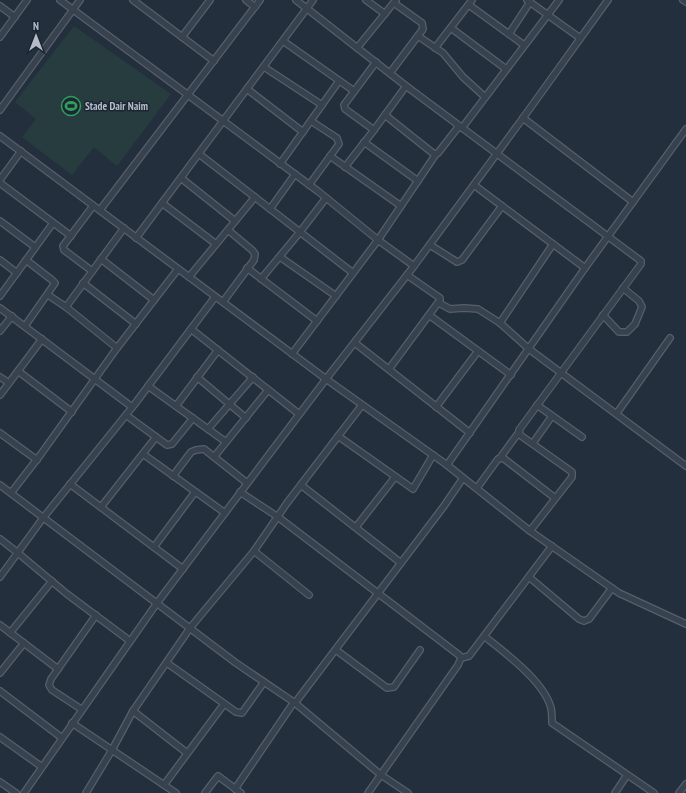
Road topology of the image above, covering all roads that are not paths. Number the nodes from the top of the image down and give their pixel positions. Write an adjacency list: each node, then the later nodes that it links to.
1 (27, 0): 24 (street)
2 (60, 0): 21 (street)
3 (80, 0): 21 (street)
4 (134, 0): 29 (street)
5 (210, 0): 29 (street)
6 (246, 0): 19 (street)
7 (260, 0): 19 (street)
8 (296, 0): 20 (street)
9 (313, 0): 20 (street)
10 (366, 0): 22 (street)
11 (559, 0): 23 (street)
12 (608, 0): 30 (street)
13 (683, 0): 17 (street)
14 (395, 1): 22 (street); 27 (street)
15 (528, 1): 23 (street); 26 (street)
16 (470, 2): 25 (street); 26 (street)
17 (686, 2)
18 (0, 6): 24 (street)
19 (255, 7): 35 (street)
20 (307, 8): 31 (street); 33 (street)
21 (73, 9): 44 (street); 47 (street)
22 (385, 14): 33 (street)
23 (548, 15): 30 (street); 32 (street)
24 (15, 17): 28 (street)
25 (451, 28): 34 (street); 38 (street)
26 (509, 34): 32 (street)
27 (418, 36): 34 (street); 39 (street)
28 (0, 37)
29 (182, 37): 35 (street)
30 (580, 38): 49 (street)
31 (283, 41): 37 (street); 40 (street)
32 (524, 45): 38 (street)
33 (357, 48): 36 (street)
34 (435, 48): 45 (street)
35 (214, 61): 44 (street)
36 (376, 62): 39 (street); 43 (street)
37 (264, 67): 42 (street); 46 (street)
38 (506, 69): 45 (street)
39 (390, 73): 41 (street)
40 (339, 81): 43 (street); 46 (street)
41 (406, 86): 48 (street); 52 (street)
42 (247, 89): 50 (street); 55 (street)
43 (354, 91): 54 (street)
44 (188, 96): 50 (street); 80 (street)
45 (485, 97): 52 (street)
46 (322, 105): 51 (street)
47 (0, 110)
48 (385, 115): 54 (street); 61 (street)
49 (523, 118): 59 (street); 74 (street)
50 (223, 121): 60 (street); 63 (street)
51 (311, 121): 55 (street); 62 (street)
52 (460, 127): 59 (street); 61 (street)
53 (686, 129): 74 (street)
54 (374, 130): 57 (street)
55 (303, 132): 63 (street)
56 (0, 136): 58 (street)
57 (364, 142): 64 (street); 68 (street)
58 (21, 151): 67 (street); 76 (street)
59 (497, 152): 71 (street); 88 (street)
60 (199, 154): 66 (street); 72 (street)
61 (436, 154): 68 (street)
62 (330, 156): 64 (street); 70 (street)
63 (280, 164): 65 (street)
64 (345, 167): 77 (street)
65 (295, 174): 70 (street); 79 (street)
66 (181, 178): 75 (street); 82 (street)
67 (0, 180)
68 (418, 181): 77 (street)
69 (0, 183): 83 (street)
70 (309, 185): 73 (street)
71 (474, 185): 78 (street); 93 (street)
72 (255, 197): 79 (street); 82 (street)
73 (326, 198): 86 (street); 90 (street)
74 (633, 202): 88 (street)
75 (162, 203): 89 (street); 91 (street)
76 (93, 206): 80 (street); 87 (street)
77 (401, 206): 90 (street)
78 (502, 206): 92 (street); 93 (street)
79 (270, 209): 86 (street)
80 (100, 210): 84 (street)
81 (0, 221): 94 (street)
82 (235, 221): 85 (street)
83 (53, 223): 87 (street); 94 (street)
84 (124, 228): 89 (street); 96 (street)
85 (228, 230): 91 (street); 100 (street)
86 (300, 232): 95 (street); 105 (street)
87 (71, 236): 103 (street)
88 (608, 236): 101 (street); 110 (street)
89 (136, 238): 102 (street)
90 (378, 240): 99 (street); 105 (street)
91 (216, 244): 107 (street)
92 (553, 244): 101 (street); 124 (street)
93 (430, 245): 99 (street)
94 (35, 247): 98 (street)
95 (280, 256): 108 (street); 113 (street)
96 (101, 259): 103 (street); 115 (street)
97 (0, 260): 104 (street)
98 (26, 260): 104 (street); 111 (street)
99 (414, 266): 106 (street)
100 (248, 268): 108 (street); 116 (street)
101 (585, 268): 133 (street)
102 (178, 269): 107 (street); 115 (street)
103 (92, 271): 109 (street)
104 (17, 273): 112 (street)
105 (353, 273): 113 (street)
106 (407, 275): 117 (street); 131 (street)
107 (189, 277): 114 (street)
108 (262, 279): 123 (street)
109 (83, 283): 118 (street); 125 (street)
110 (623, 288): 121 (street); 121 (street)
111 (48, 295): 118 (street); 126 (street)
112 (0, 296)
113 (336, 296): 123 (street)
114 (215, 297): 116 (street); 127 (street)
115 (154, 300): 125 (street)
116 (223, 302): 136 (street)
117 (438, 303): 120 (street); 124 (street)
118 (66, 307): 132 (street)
119 (0, 308): 122 (street)
120 (429, 315): 135 (street); 137 (street)
121 (603, 315): 139 (street)
122 (12, 316): 126 (street); 128 (street)
123 (317, 321): 136 (street)
124 (500, 323): 133 (street)
125 (136, 324): 132 (street)
126 (25, 326): 130 (street)
127 (191, 329): 134 (street); 147 (street)
128 (0, 331)
129 (670, 338): 157 (street)
130 (42, 339): 138 (street); 145 (street)
131 (355, 342): 137 (street); 144 (street)
132 (117, 348): 145 (street)
133 (530, 349): 139 (street); 140 (street)
134 (218, 350): 142 (street); 143 (street)
135 (478, 351): 140 (street); 155 (street)
136 (292, 354): 144 (street)
137 (389, 369): 155 (street)
138 (18, 371): 146 (street); 156 (street)
139 (561, 372): 152 (street); 157 (street)
140 (511, 375): 166 (street)
141 (0, 377): 146 (street)
142 (198, 377): 150 (street); 153 (street)
143 (253, 377): 148 (street); 150 (street)
144 (326, 379): 151 (street); 159 (street)
145 (95, 380): 154 (street); 156 (street)
146 (9, 383): 149 (street)
147 (148, 386): 153 (street); 154 (street)
148 (268, 390): 159 (street); 162 (street)
149 (0, 395)
150 (230, 404): 162 (street); 163 (street)
151 (362, 405): 167 (street); 173 (street)
152 (537, 405): 160 (street); 164 (street)
153 (176, 406): 161 (street)
154 (132, 407): 158 (street)
155 (436, 407): 166 (street)
156 (72, 412): 176 (street)
157 (617, 413): 178 (street)
158 (126, 414): 169 (street); 183 (street)
159 (299, 414): 182 (street)
160 (552, 416): 168 (street); 171 (street)
161 (193, 418): 163 (street); 169 (street)
162 (246, 418): 170 (street)
163 (208, 429): 170 (street)
164 (519, 432): 171 (street); 175 (street)
165 (0, 433): 176 (street)
166 (470, 433): 177 (street)
167 (338, 436): 180 (street); 185 (street)
168 (582, 436)
169 (156, 437): 172 (street)
170 (226, 442): 174 (street)
171 (533, 443): 190 (street)
172 (143, 454): 179 (street); 191 (street)
173 (433, 455): 177 (street); 180 (street)
174 (214, 457): 179 (street); 182 (street)
175 (500, 458): 186 (street); 190 (street)
176 (37, 460): 189 (street)
177 (447, 465): 181 (street)
178 (686, 466)
179 (173, 476): 187 (street)
180 (396, 476): 195 (street)
181 (463, 478): 186 (street); 202 (street)
182 (247, 483): 188 (street)
183 (70, 484): 191 (street); 194 (street)
184 (0, 485): 189 (street)
185 (301, 485): 193 (street); 195 (street)
186 (476, 488): 196 (street)
187 (195, 492): 192 (street); 199 (street)
188 (240, 492): 192 (street); 193 (street)
189 (11, 494): 194 (street)
190 (555, 498): 196 (street)
191 (101, 507): 199 (street)
192 (225, 513): 203 (street)
193 (278, 517): 200 (street); 208 (street)
194 (43, 518): 201 (street); 210 (street)
195 (356, 527): 202 (street)
196 (530, 531): 198 (street)
197 (0, 539): 201 (street)
198 (552, 546): 205 (street); 207 (street)
199 (154, 547): 203 (street)
200 (254, 551): 209 (street); 214 (street)
201 (18, 552): 204 (street); 206 (street)
202 (401, 563): 208 (street)
203 (183, 569): 210 (street)
204 (0, 577)
205 (528, 577): 207 (street); 216 (street)
206 (52, 581): 211 (street); 215 (street)
207 (612, 588): 212 (street)
208 (378, 594): 219 (street); 221 (street)
209 (309, 595)
210 (157, 603): 214 (street); 217 (street)
211 (96, 615): 217 (street); 223 (street)
212 (686, 624)
213 (0, 626): 215 (street)
214 (190, 628): 222 (street); 225 (street)
215 (10, 633): 218 (street)
216 (484, 636): 221 (street); 237 (street)
217 (130, 641): 229 (street)
218 (24, 643): 223 (street); 224 (street)
219 (336, 650): 220 (street); 227 (street)
220 (420, 650)
221 (461, 658): 238 (street)
222 (167, 663): 228 (street); 230 (street)
223 (58, 669): 229 (street)
224 (0, 673)
225 (264, 682): 227 (street); 228 (street)
226 (0, 692): 233 (street)
227 (295, 702): 238 (street); 242 (street)
228 (224, 704): 235 (street)
229 (81, 709): 231 (street)
230 (133, 711): 234 (street); 235 (street)
231 (72, 723): 233 (street); 234 (street)
232 (0, 737): 236 (street)
233 (62, 738): 236 (street)
234 (112, 750): 241 (street); 245 (street)
235 (187, 753): 241 (street)
236 (42, 767): 244 (street)
237 (627, 774): 251 (street); 252 (street)
238 (381, 775): 249 (street); 250 (street)
239 (0, 782): 243 (street)
240 (686, 784): 253 (street)
241 (164, 785): 246 (street)
242 (235, 789): 247 (street); 248 (street)
243 (16, 793)
244 (24, 793)
245 (86, 793)
246 (176, 793)
247 (205, 793)
248 (240, 793)
249 (368, 793)
250 (408, 793)
251 (615, 793)
252 (654, 793)
253 (679, 793)

